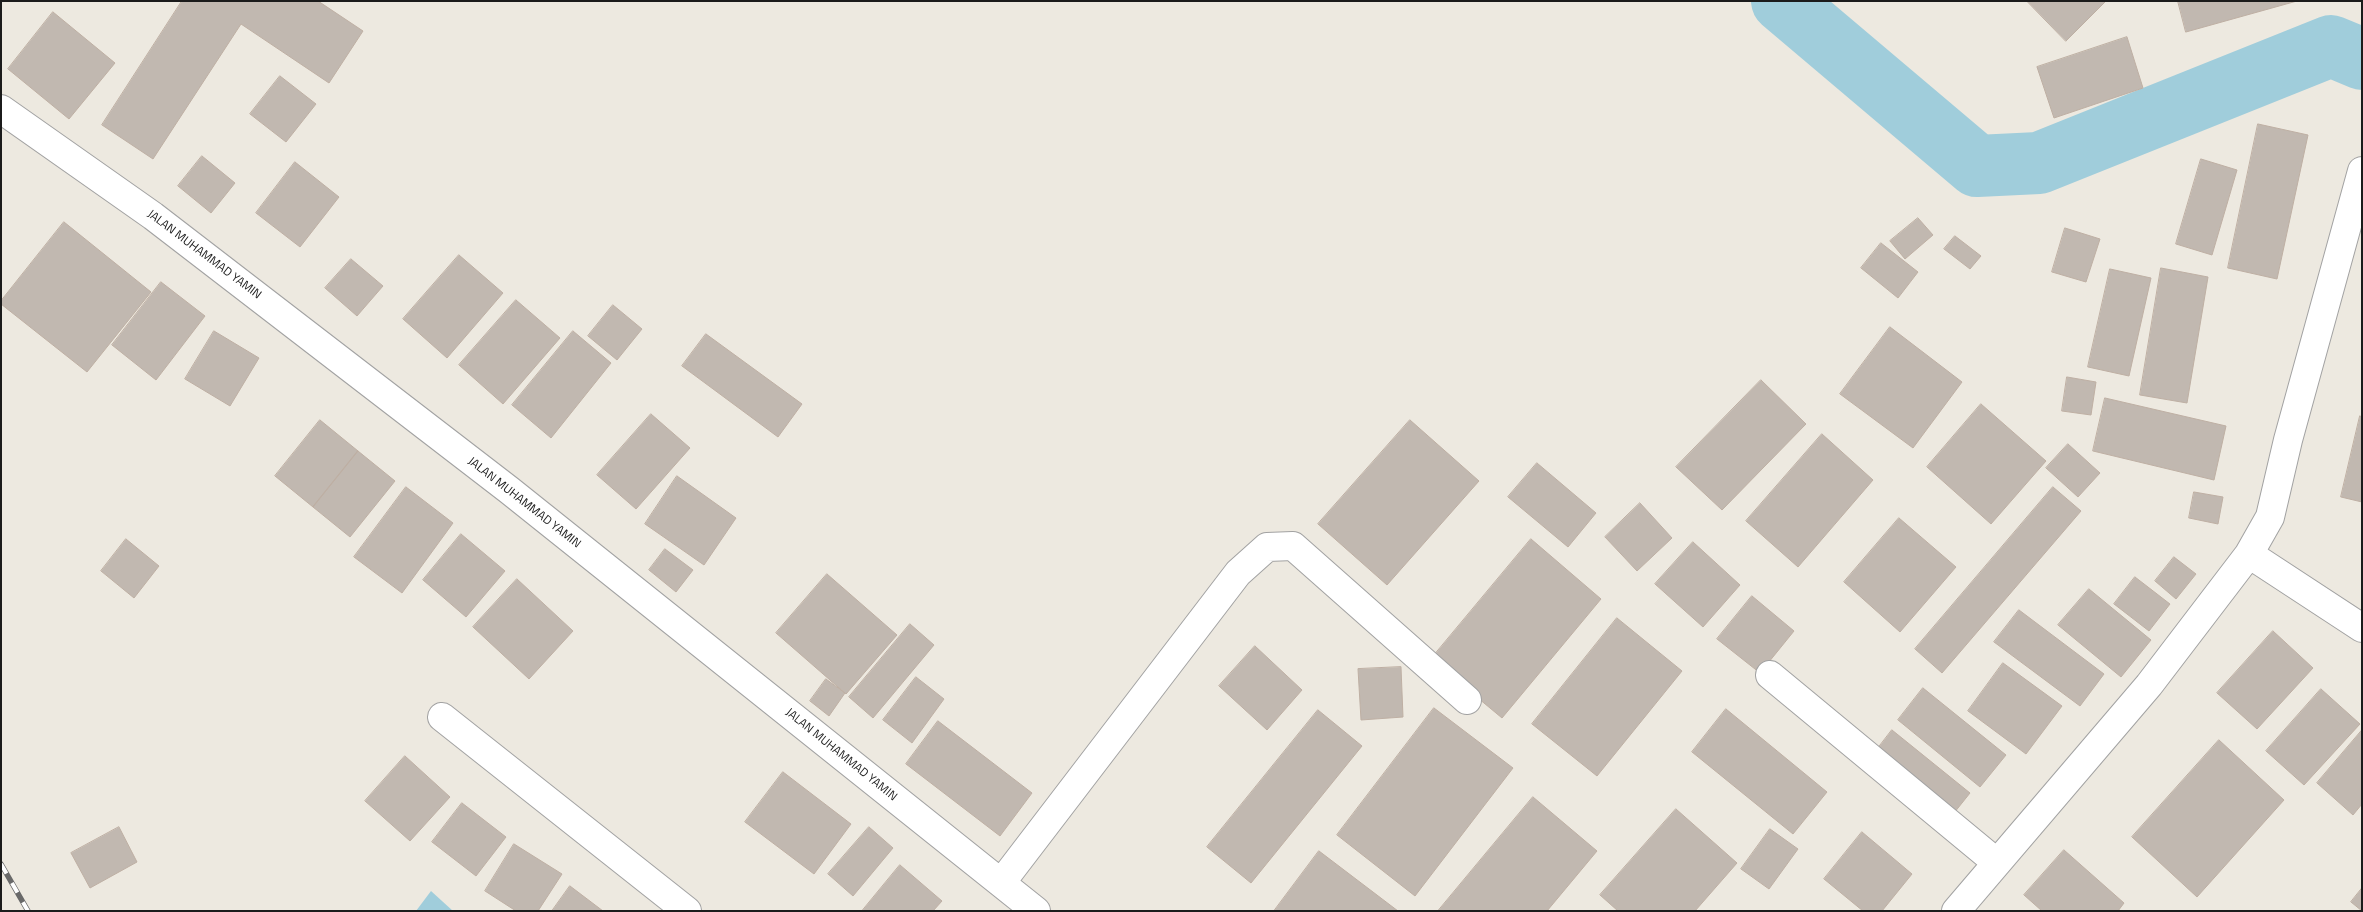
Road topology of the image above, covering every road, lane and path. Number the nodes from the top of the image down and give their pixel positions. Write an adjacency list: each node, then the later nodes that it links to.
1 (1, 109): 9 (street, JALAN MUHAMMAD YAMIN)
2 (2362, 171): 3 (street)
3 (2249, 554): 4 (street); 8 (street)
4 (2362, 628)
5 (1770, 675): 8 (street)
6 (1467, 700): 9 (street)
7 (442, 717): 10 (street)
8 (1996, 862): 12 (street)
9 (1001, 884): 11 (street, JALAN MUHAMMAD YAMIN)
10 (687, 911)
11 (1036, 911)
12 (1956, 911)

